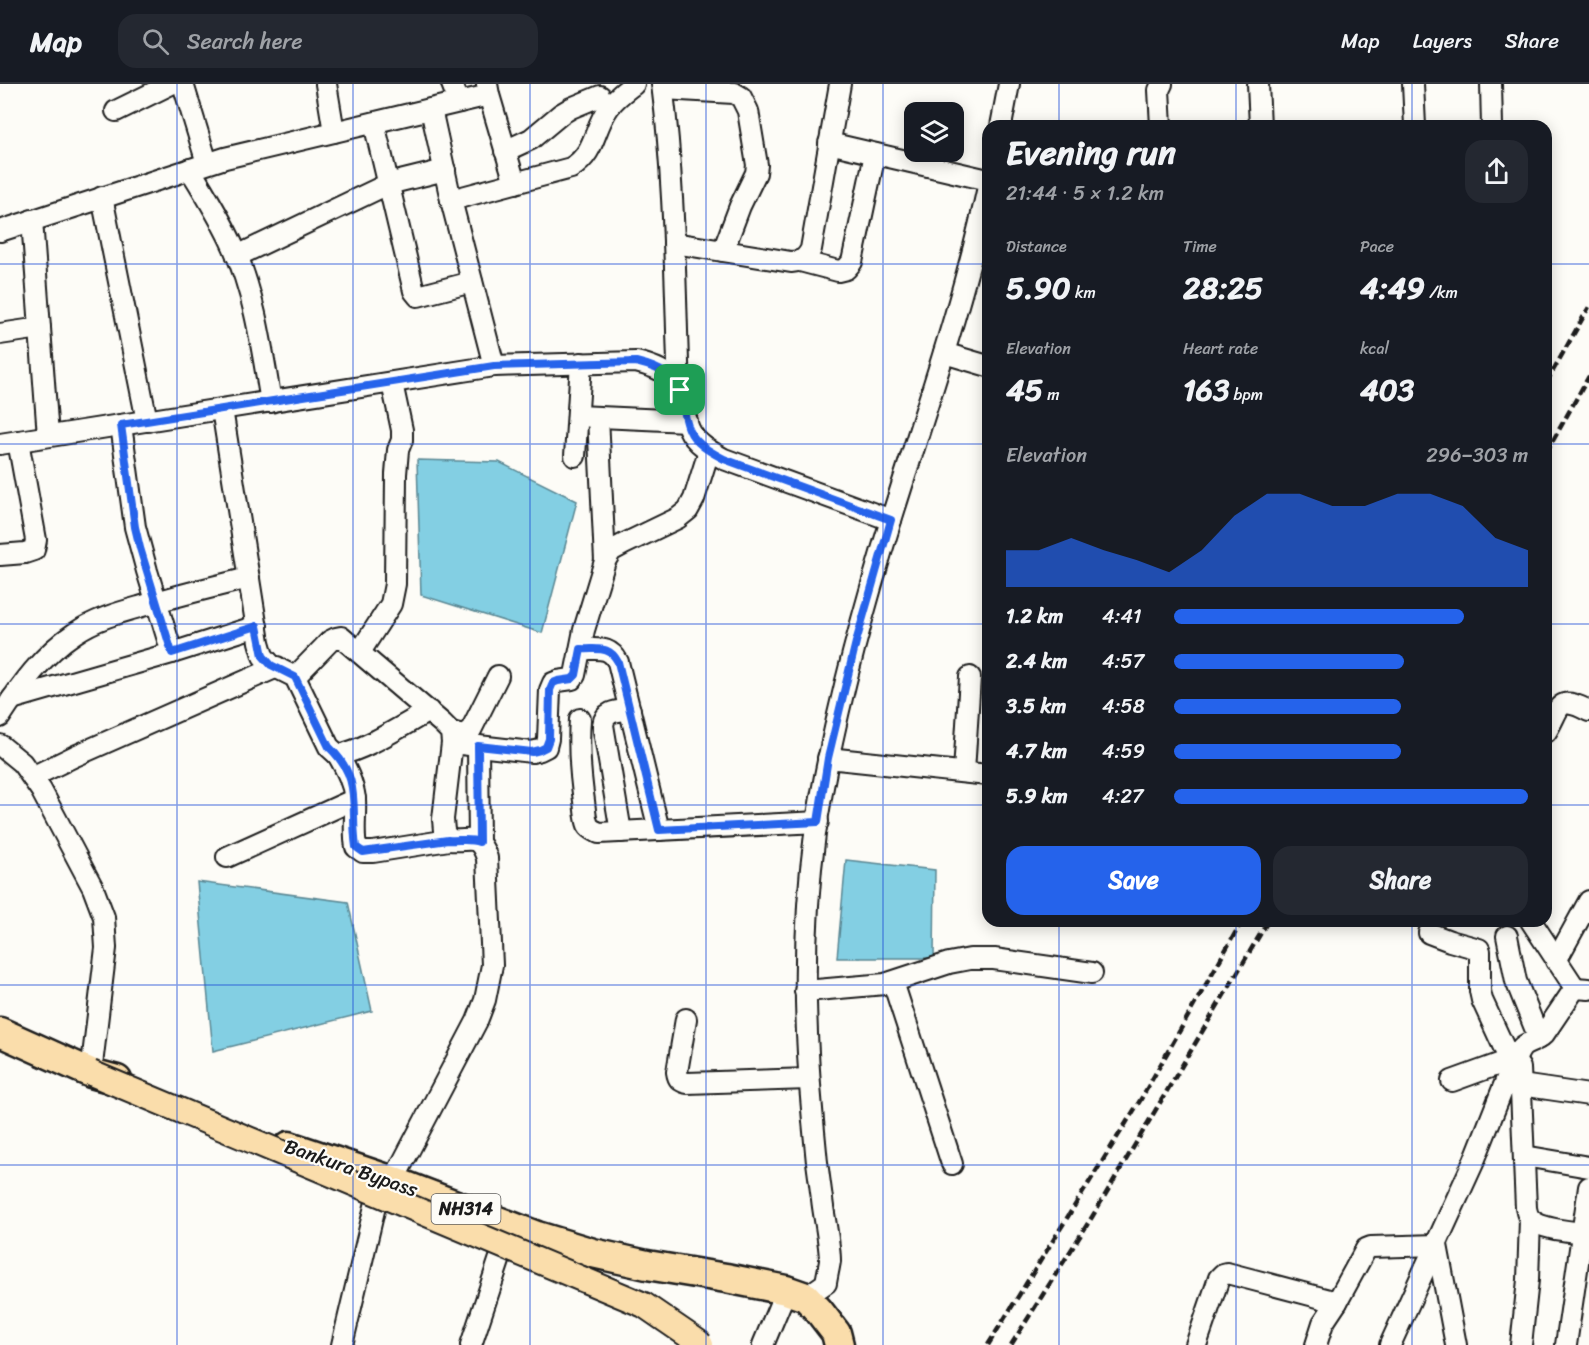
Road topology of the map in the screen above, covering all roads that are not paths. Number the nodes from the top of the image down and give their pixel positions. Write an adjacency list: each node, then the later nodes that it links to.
1 (171, 84): 16 (street)
2 (183, 84): 27 (street)
3 (326, 84): 23 (street)
4 (634, 84): 14 (street)
5 (840, 84): 24 (street)
6 (1009, 84): 17 (street)
7 (1162, 84): 18 (street)
8 (1258, 84): 19 (street)
9 (1413, 84): 20 (street)
10 (1491, 84): 21 (street)
11 (663, 87): 37 (street); 38 (street)
12 (488, 89): 13 (street); 25 (street)
13 (456, 93): 15 (street)
14 (601, 97): 25 (street); 30 (street)
15 (431, 109): 22 (street); 28 (street)
16 (116, 111)
17 (1002, 120)
18 (1161, 120)
19 (1260, 120)
20 (1415, 120)
21 (1492, 120)
22 (374, 123): 23 (street); 31 (street)
23 (334, 132): 27 (street)
24 (829, 143): 26 (street); 40 (street)
25 (505, 151): 30 (street)
26 (875, 154): 29 (street); 40 (street)
27 (198, 166): 32 (street); 39 (street)
28 (445, 170): 31 (street); 33 (street)
29 (982, 179)
30 (515, 183): 33 (street)
31 (388, 184): 39 (street); 41 (street)
32 (102, 197): 35 (street); 54 (street)
33 (451, 200): 41 (street)
34 (982, 218): 44 (street)
35 (32, 220): 36 (street); 42 (street)
36 (0, 231)
37 (674, 243): 38 (street); 49 (street)
38 (723, 251): 40 (street)
39 (237, 256): 50 (street)
40 (800, 261)
41 (472, 282): 47 (street)
42 (40, 328): 43 (street); 57 (street)
43 (0, 334)
44 (944, 353): 46 (street); 61 (street)
45 (581, 363): 47 (street); 49 (street); 52 (street)
46 (982, 364)
47 (494, 366): 48 (street)
48 (392, 382): 50 (street); 68 (street)
49 (680, 390): 55 (street)
50 (272, 402): 51 (street)
51 (222, 410): 54 (street); 64 (street)
52 (578, 416): 53 (street); 60 (street)
53 (598, 417): 55 (street); 63 (street)
54 (147, 421): 56 (street)
55 (687, 421): 59 (street)
56 (121, 425): 57 (street); 65 (street)
57 (48, 436): 58 (street)
58 (9, 442): 62 (street)
59 (709, 451): 61 (street); 63 (street)
60 (575, 456)
61 (891, 520): 85 (street)
62 (0, 555)
63 (605, 561): 67 (street)
64 (249, 578): 65 (street); 66 (street)
65 (157, 601): 69 (street); 74 (street)
66 (257, 626): 69 (street); 70 (street)
67 (581, 649): 75 (street); 83 (street)
68 (360, 652): 72 (street); 76 (street)
69 (172, 653): 74 (street)
70 (277, 668): 72 (street); 88 (street)
71 (498, 676): 81 (street)
72 (295, 677): 84 (street)
73 (970, 677): 86 (street)
74 (12, 699): 78 (street)
75 (630, 710): 91 (street); 92 (street)
76 (429, 711): 81 (street); 84 (street)
77 (1589, 711): 80 (street)
78 (0, 717)
79 (580, 719): 92 (street)
80 (1552, 722)
81 (452, 738): 83 (street); 93 (street)
82 (0, 745): 88 (street)
83 (478, 746): 94 (street)
84 (338, 755): 89 (street)
85 (828, 758): 86 (street); 90 (street)
86 (964, 772): 87 (street)
87 (982, 774)
88 (33, 777): 109 (street)
89 (355, 799): 93 (street); 95 (street)
90 (818, 822): 91 (street); 104 (street)
91 (659, 830): 92 (street)
92 (621, 832)
93 (448, 840): 94 (street)
94 (479, 842): 117 (street)
95 (227, 857)
96 (1589, 901): 100 (street)
97 (1535, 927): 100 (street)
98 (1429, 933): 108 (street)
99 (1507, 936): 107 (street)
100 (1556, 962): 103 (street)
101 (1092, 973): 102 (street)
102 (893, 981): 104 (street); 115 (street)
103 (1582, 988): 107 (street)
104 (805, 991): 110 (street)
105 (686, 1019): 110 (street)
106 (0, 1032): 109 (highway, Bankura Bypass / NH314)
107 (1539, 1038): 108 (street)
108 (1512, 1063): 111 (street); 112 (street); 122 (street)
109 (92, 1073): 117 (highway, Bankura Bypass / NH314); 129 (main road, bridge)
110 (809, 1079): 124 (street)
111 (1452, 1081)
112 (1521, 1085): 113 (street); 114 (street)
113 (1589, 1095)
114 (1524, 1156): 116 (street); 119 (street)
115 (952, 1164)
116 (1589, 1167)
117 (387, 1179): 120 (highway, Bankura Bypass / NH314); 127 (street)
118 (1589, 1187): 121 (street)
119 (1530, 1219): 121 (street); 135 (street)
120 (511, 1226): 124 (highway, Bankura Bypass / NH314); 128 (street)
121 (1582, 1233): 123 (street)
122 (1437, 1245): 125 (street); 133 (street); 134 (street)
123 (1582, 1275): 136 (street)
124 (796, 1294): 126 (highway); 130 (street)
125 (1337, 1302): 131 (street); 132 (street)
126 (838, 1339)
127 (342, 1345)
128 (471, 1345)
129 (700, 1345)
130 (763, 1345)
131 (1196, 1345)
132 (1316, 1345)
133 (1390, 1345)
134 (1456, 1345)
135 (1521, 1345)
136 (1566, 1345)

